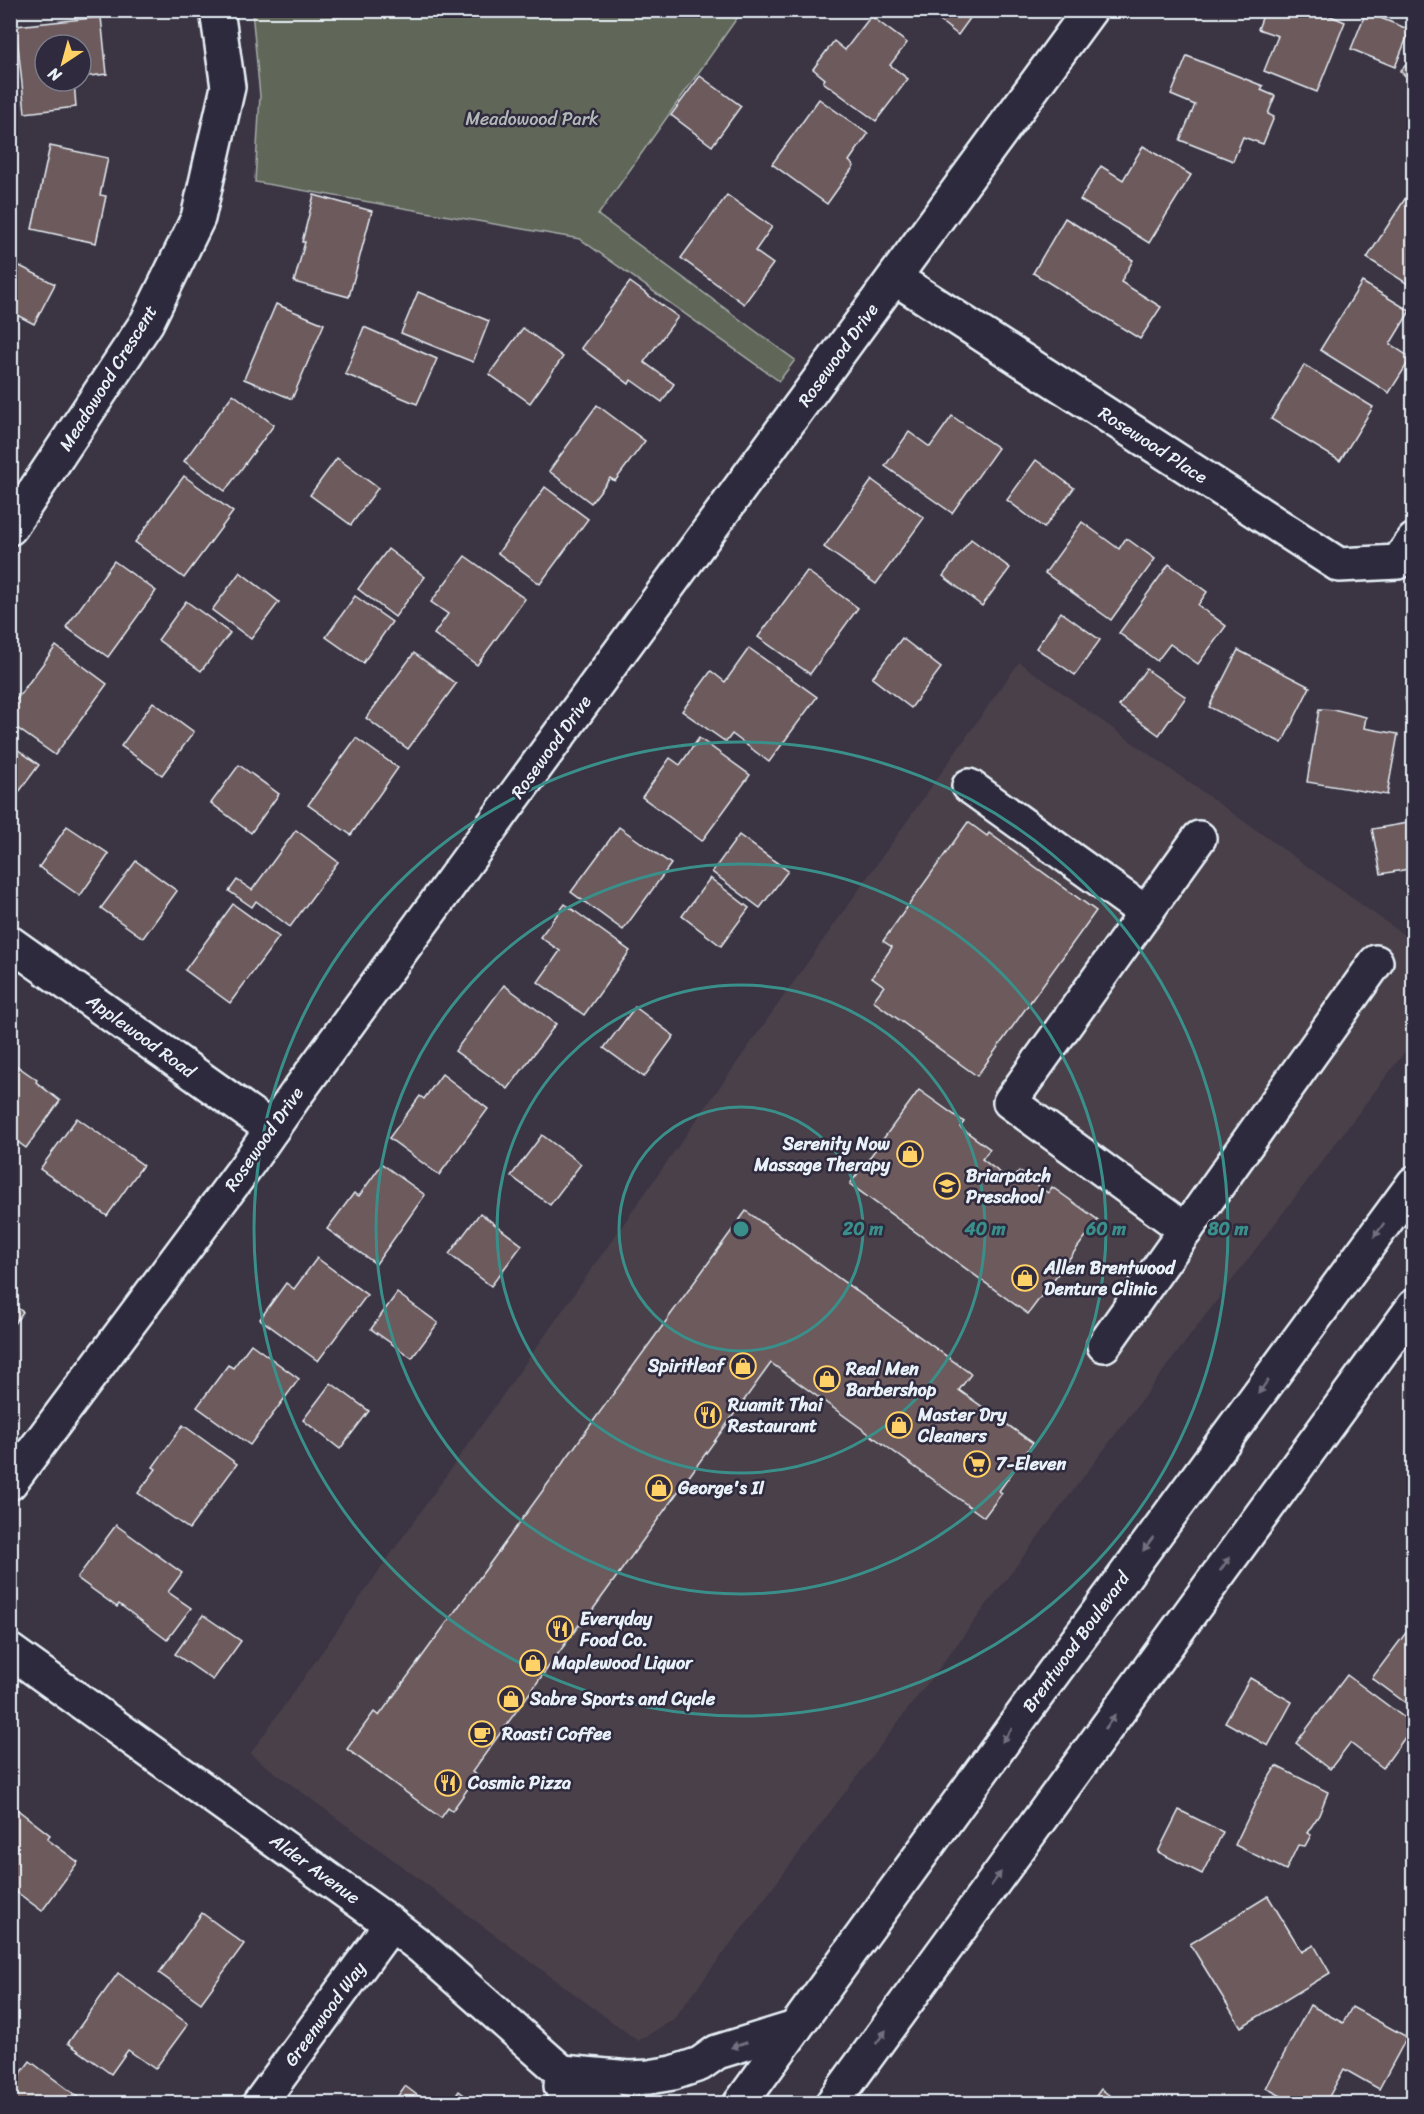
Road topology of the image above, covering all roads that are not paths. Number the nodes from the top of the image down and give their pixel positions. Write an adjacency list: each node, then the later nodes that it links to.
1 (217, 10): 4 (street, Meadowood Crescent)
2 (1090, 10): 3 (street, Rosewood Drive)
3 (895, 278): 5 (street, Rosewood Place); 11 (street, Rosewood Drive)
4 (10, 528)
5 (1413, 540)
6 (969, 786): 8 (street)
7 (1199, 838): 8 (street)
8 (1146, 913): 13 (street)
9 (10, 943): 11 (street, Applewood Road)
10 (1376, 962): 13 (street)
11 (272, 1129): 16 (street, Rosewood Drive)
12 (1413, 1183): 19 (street, Brentwood Boulevard, one-way to 19)
13 (1186, 1230): 15 (street)
14 (1413, 1306): 21 (street, one-way to 14)
15 (1104, 1345)
16 (10, 1483)
17 (10, 1651): 18 (street, Alder Avenue)
18 (391, 1924): 20 (street, Alder Avenue); 22 (street, Greenwood Way)
19 (795, 2028): 20 (street, one-way to 20); 25 (street, Brentwood Boulevard)
20 (562, 2072): 23 (street); 24 (street, Alder Avenue)
21 (841, 2097)
22 (259, 2103)
23 (571, 2103)
24 (606, 2103)
25 (740, 2103)

